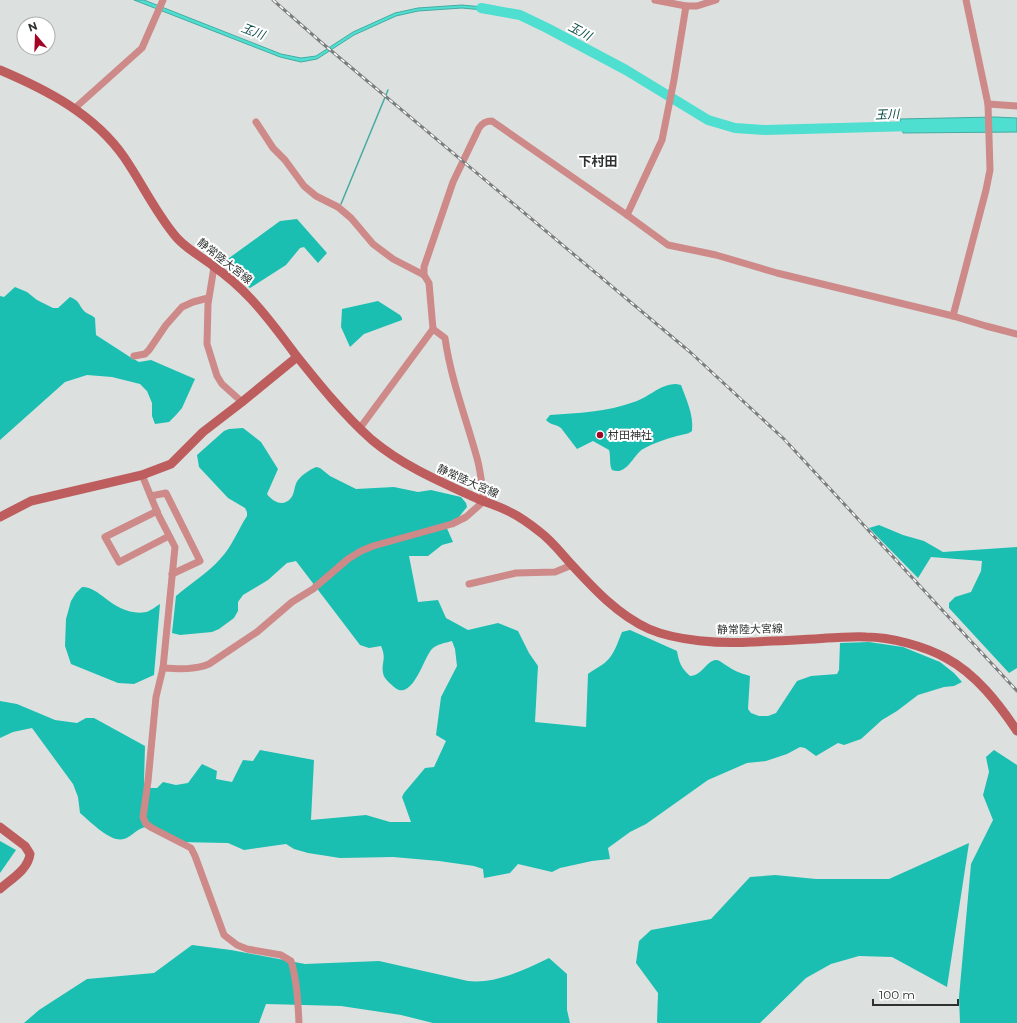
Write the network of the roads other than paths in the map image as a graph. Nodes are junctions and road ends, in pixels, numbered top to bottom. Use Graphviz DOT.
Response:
graph roads {
  1 [pos="162,0"];
  2 [pos="655,0"];
  3 [pos="716,0"];
  4 [pos="966,0"];
  5 [pos="686,6"];
  6 [pos="0,70"];
  7 [pos="1017,106"];
  8 [pos="75,108"];
  9 [pos="987,108"];
  10 [pos="256,122"];
  11 [pos="628,215"];
  12 [pos="214,266"];
  13 [pos="424,275"];
  14 [pos="208,298"];
  15 [pos="953,316"];
  16 [pos="433,329"];
  17 [pos="1017,334"];
  18 [pos="134,356"];
  19 [pos="297,357"];
  20 [pos="242,402"];
  21 [pos="360,428"];
  22 [pos="142,475"];
  23 [pos="151,496"];
  24 [pos="484,501"];
  25 [pos="158,511"];
  26 [pos="0,517"];
  27 [pos="169,536"];
  28 [pos="572,565"];
  29 [pos="172,574"];
  30 [pos="470,584"];
  31 [pos="163,668"];
  32 [pos="1017,731"];
  33 [pos="0,827"];
  34 [pos="0,889"];
  35 [pos="299,1023"];
  1 -- 8 [label="street"];
  2 -- 5 [label="street"];
  3 -- 5 [label="street"];
  4 -- 9 [label="street"];
  5 -- 11 [label="street"];
  6 -- 8 [label="main road, 静常陸大宮線"];
  7 -- 9 [label="street"];
  8 -- 12 [label="main road, 静常陸大宮線"];
  9 -- 15 [label="street"];
  10 -- 13 [label="street"];
  11 -- 13 [label="street"];
  11 -- 15 [label="street"];
  12 -- 14 [label="street"];
  12 -- 19 [label="main road, 静常陸大宮線"];
  13 -- 16 [label="street"];
  14 -- 18 [label="street"];
  14 -- 20 [label="street"];
  15 -- 17 [label="street"];
  16 -- 21 [label="street"];
  16 -- 24 [label="street"];
  19 -- 20 [label="main road"];
  19 -- 21 [label="main road, 静常陸大宮線"];
  20 -- 22 [label="main road"];
  21 -- 24 [label="main road, 静常陸大宮線"];
  22 -- 23 [label="street"];
  22 -- 26 [label="main road"];
  23 -- 25 [label="street"];
  23 -- 29 [label="street"];
  24 -- 28 [label="main road, 静常陸大宮線"];
  24 -- 31 [label="street"];
  25 -- 27 [label="street"];
  25 -- 27 [label="street"];
  27 -- 29 [label="street"];
  28 -- 30 [label="street"];
  28 -- 32 [label="main road, 静常陸大宮線"];
  29 -- 31 [label="street"];
  31 -- 35 [label="street"];
  33 -- 34 [label="main road"];
}
